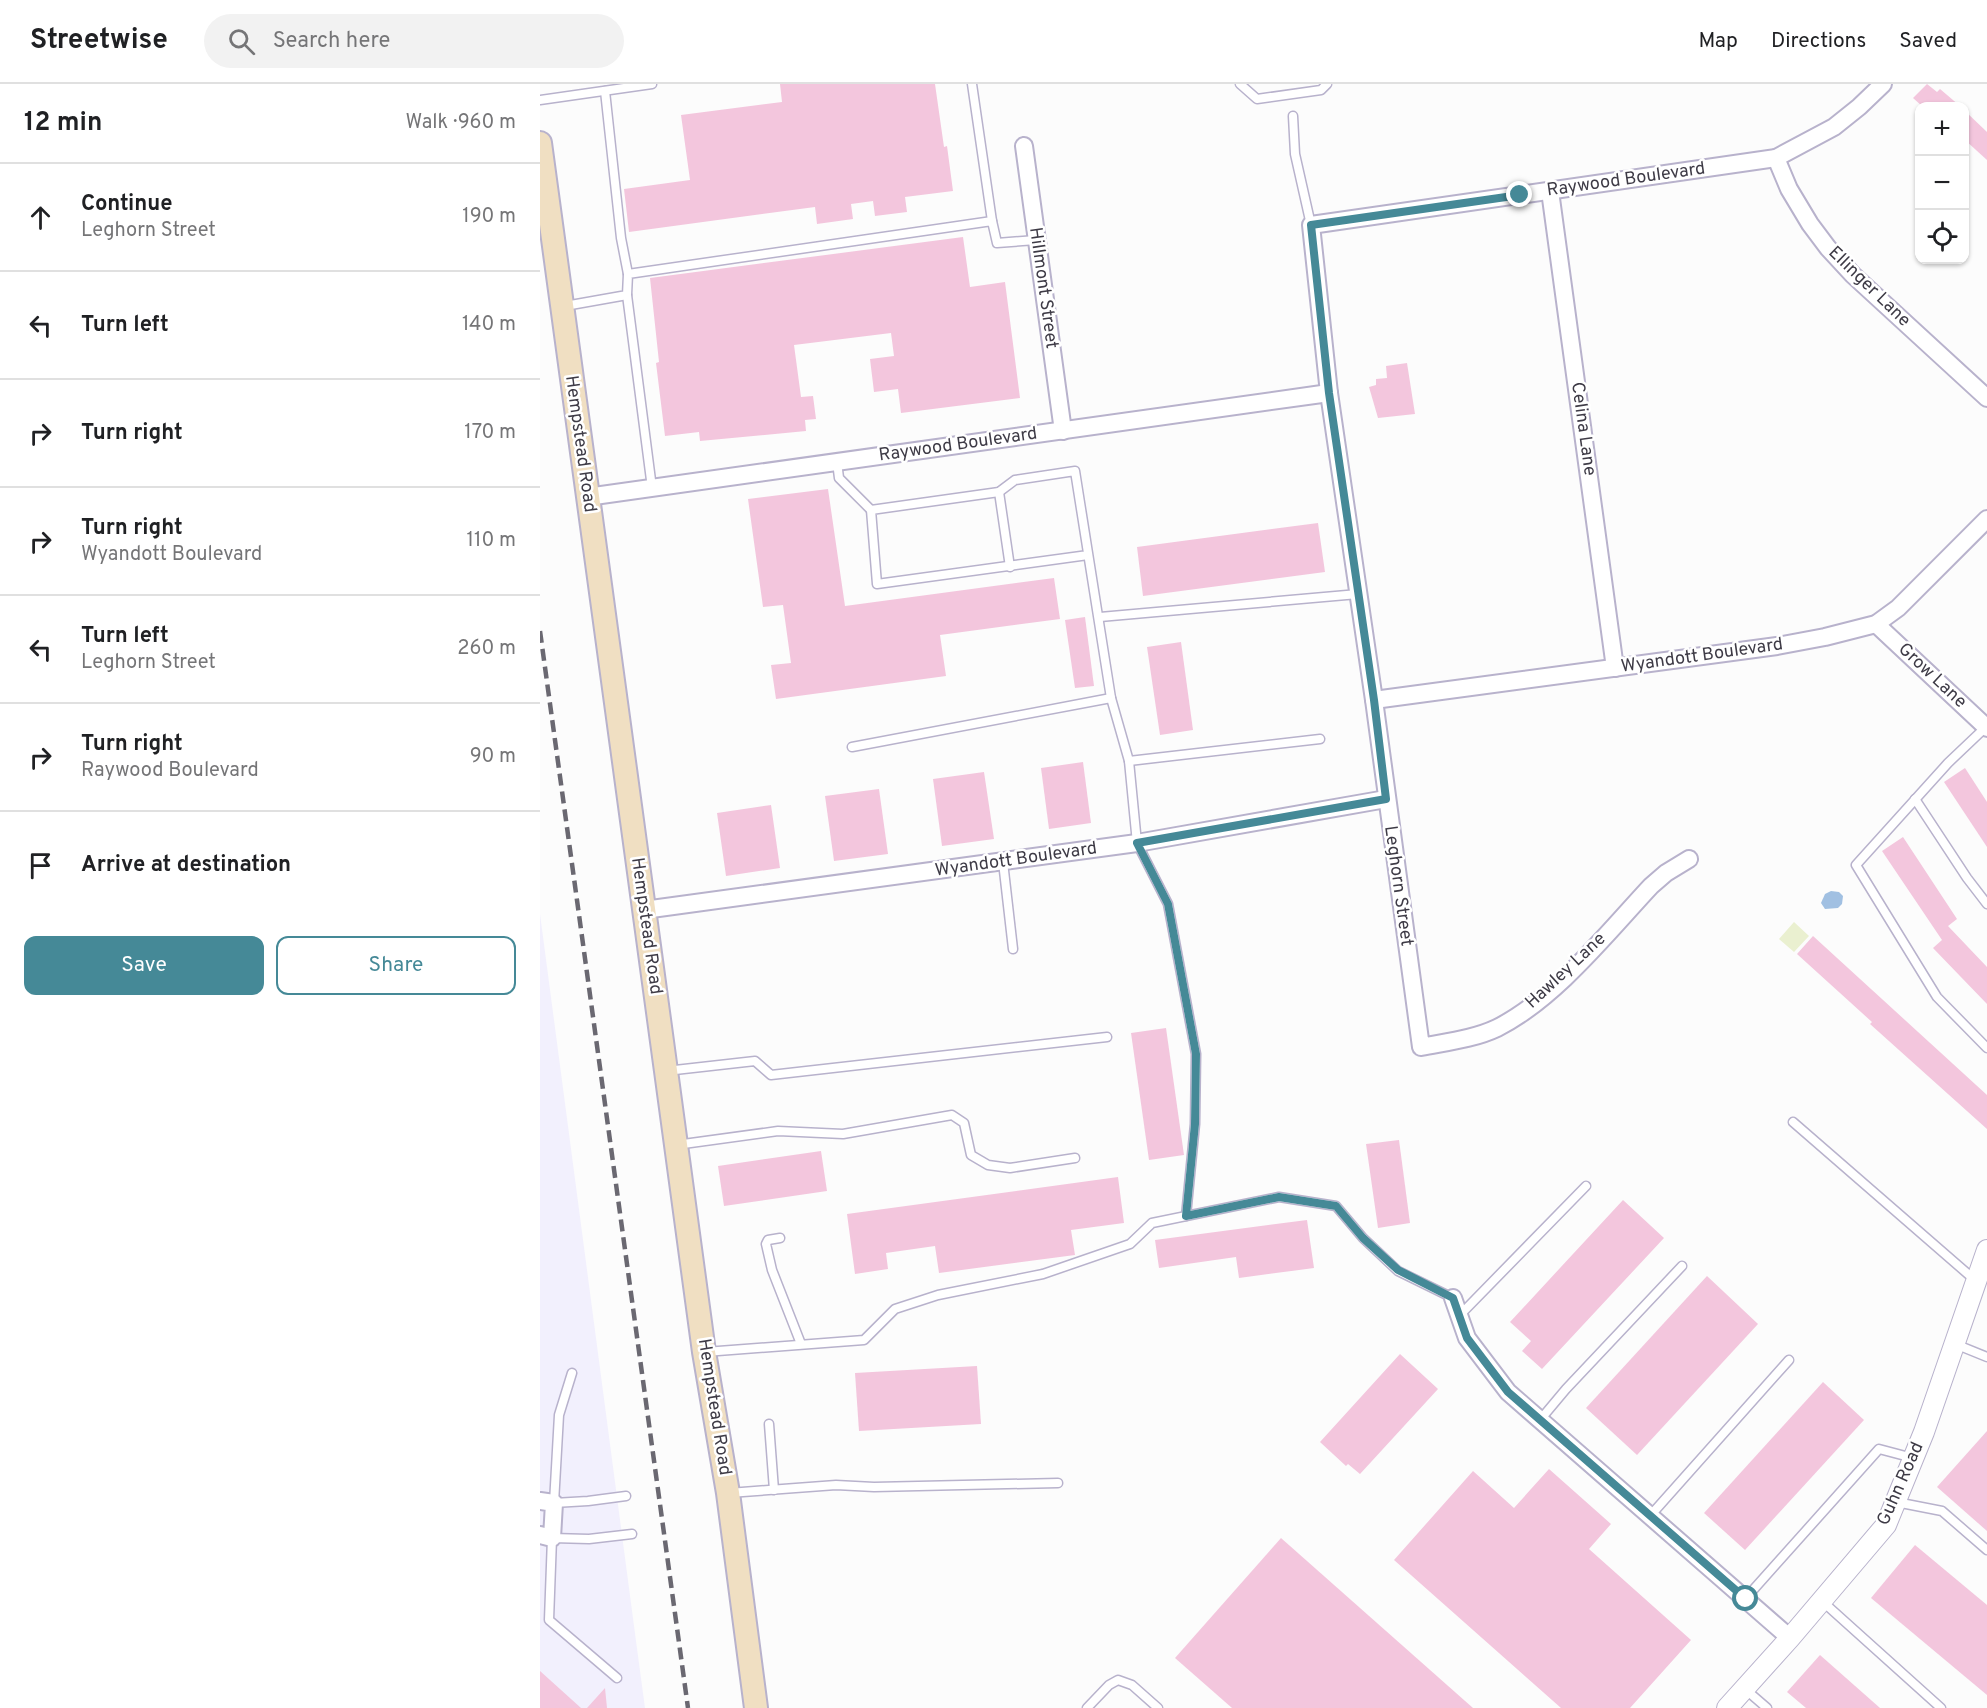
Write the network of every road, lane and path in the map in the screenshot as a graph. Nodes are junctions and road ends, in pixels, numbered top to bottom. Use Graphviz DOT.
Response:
graph roads {
  1 [pos="652,84"];
  2 [pos="972,84"];
  3 [pos="1240,84"];
  4 [pos="1327,84"];
  5 [pos="1883,84"];
  6 [pos="1301,88"];
  7 [pos="605,91"];
  8 [pos="540,99"];
  9 [pos="1293,116"];
  10 [pos="540,143"];
  11 [pos="1024,146"];
  12 [pos="1776,158"];
  13 [pos="1551,191"];
  14 [pos="992,220"];
  15 [pos="1311,225"];
  16 [pos="1036,240"];
  17 [pos="628,274"];
  18 [pos="627,295"];
  19 [pos="561,307"];
  20 [pos="1329,393"];
  21 [pos="1987,398"];
  22 [pos="1063,431"];
  23 [pos="837,462"];
  24 [pos="652,488"];
  25 [pos="999,492"];
  26 [pos="587,497"];
  27 [pos="871,510"];
  28 [pos="1987,519"];
  29 [pos="1088,555"];
  30 [pos="1010,567"];
  31 [pos="1358,594"];
  32 [pos="1100,617"];
  33 [pos="1876,624"];
  34 [pos="1615,668"];
  35 [pos="1111,698"];
  36 [pos="1374,700"];
  37 [pos="1987,727"];
  38 [pos="1320,739"];
  39 [pos="852,747"];
  40 [pos="1129,761"];
  41 [pos="1386,799"];
  42 [pos="1915,799"];
  43 [pos="1137,843"];
  44 [pos="1689,859"];
  45 [pos="1003,862"];
  46 [pos="1987,903"];
  47 [pos="644,910"];
  48 [pos="1013,949"];
  49 [pos="1107,1037"];
  50 [pos="1421,1047"];
  51 [pos="1987,1048"];
  52 [pos="666,1071"];
  53 [pos="1792,1122"];
  54 [pos="676,1145"];
  55 [pos="1075,1158"];
  56 [pos="1586,1186"];
  57 [pos="1186,1216"];
  58 [pos="780,1238"];
  59 [pos="1987,1250"];
  60 [pos="1682,1266"];
  61 [pos="1976,1282"];
  62 [pos="1453,1298"];
  63 [pos="1460,1315"];
  64 [pos="1954,1343"];
  65 [pos="801,1344"];
  66 [pos="704,1352"];
  67 [pos="1987,1357"];
  68 [pos="1789,1360"];
  69 [pos="572,1373"];
  70 [pos="1540,1420"];
  71 [pos="769,1424"];
  72 [pos="1913,1458"];
  73 [pos="1058,1483"];
  74 [pos="774,1490"];
  75 [pos="728,1493"];
  76 [pos="626,1496"];
  77 [pos="547,1502"];
  78 [pos="1895,1502"];
  79 [pos="1650,1516"];
  80 [pos="632,1534"];
  81 [pos="546,1536"];
  82 [pos="1987,1550"];
  83 [pos="1746,1599"];
  84 [pos="1822,1601"];
  85 [pos="540,1613"];
  86 [pos="549,1620"];
  87 [pos="1790,1638"];
  88 [pos="617,1678"];
  89 [pos="1745,1688"];
  90 [pos="756,1708"];
  91 [pos="1087,1708"];
  92 [pos="1158,1708"];
  93 [pos="1727,1708"];
  94 [pos="1767,1708"];
  95 [pos="1941,1708"];
  1 -- 7 [label="lane"];
  2 -- 14 [label="lane"];
  3 -- 6 [label="lane"];
  4 -- 6 [label="lane"];
  5 -- 12 [label="street, Raywood Boulevard"];
  7 -- 8 [label="lane"];
  7 -- 17 [label="lane"];
  9 -- 15 [label="lane"];
  10 -- 19 [label="main road, Hempstead Road"];
  11 -- 16 [label="street, Hillmont Street"];
  12 -- 13 [label="street, Raywood Boulevard"];
  12 -- 21 [label="street, Ellinger Lane"];
  13 -- 15 [label="street, Raywood Boulevard"];
  13 -- 34 [label="street, Celina Lane"];
  14 -- 16 [label="lane"];
  14 -- 17 [label="lane"];
  15 -- 20 [label="street, Leghorn Street"];
  16 -- 22 [label="street, Hillmont Street"];
  17 -- 18 [label="lane"];
  18 -- 19 [label="lane"];
  18 -- 24 [label="lane"];
  19 -- 26 [label="main road, Hempstead Road"];
  20 -- 22 [label="street, Raywood Boulevard"];
  20 -- 31 [label="street, Leghorn Street"];
  22 -- 23 [label="street, Raywood Boulevard"];
  23 -- 24 [label="street, Raywood Boulevard"];
  23 -- 27 [label="lane"];
  24 -- 26 [label="street, Raywood Boulevard"];
  25 -- 27 [label="lane"];
  25 -- 29 [label="lane"];
  25 -- 30 [label="lane"];
  26 -- 47 [label="main road, Hempstead Road"];
  27 -- 30 [label="lane"];
  28 -- 33 [label="street, Wyandott Boulevard"];
  29 -- 30 [label="lane"];
  29 -- 32 [label="lane"];
  31 -- 32 [label="lane"];
  31 -- 36 [label="street, Leghorn Street"];
  32 -- 35 [label="lane"];
  33 -- 34 [label="street, Wyandott Boulevard"];
  33 -- 37 [label="street, Grow Lane"];
  34 -- 36 [label="street, Wyandott Boulevard"];
  35 -- 39 [label="lane"];
  35 -- 40 [label="lane"];
  36 -- 41 [label="street, Leghorn Street"];
  37 -- 42 [label="lane"];
  38 -- 40 [label="lane"];
  40 -- 43 [label="lane"];
  41 -- 43 [label="street, Wyandott Boulevard"];
  41 -- 50 [label="street, Leghorn Street"];
  42 -- 46 [label="lane"];
  42 -- 51 [label="lane"];
  43 -- 45 [label="street, Wyandott Boulevard"];
  43 -- 57 [label="lane"];
  44 -- 50 [label="street, Hawley Lane"];
  45 -- 47 [label="street, Wyandott Boulevard"];
  45 -- 48 [label="lane"];
  47 -- 52 [label="main road, Hempstead Road"];
  49 -- 52 [label="lane"];
  52 -- 54 [label="main road, Hempstead Road"];
  53 -- 61 [label="lane"];
  54 -- 55 [label="lane"];
  54 -- 66 [label="main road, Hempstead Road"];
  56 -- 63 [label="lane"];
  57 -- 62 [label="lane"];
  57 -- 65 [label="lane"];
  58 -- 65 [label="lane"];
  59 -- 61 [label="street, Guhn Road"];
  60 -- 70 [label="lane"];
  61 -- 64 [label="street, Guhn Road"];
  62 -- 63 [label="street"];
  63 -- 70 [label="street"];
  64 -- 67 [label="lane"];
  64 -- 72 [label="street, Guhn Road"];
  65 -- 66 [label="lane"];
  66 -- 75 [label="main road, Hempstead Road"];
  68 -- 79 [label="lane"];
  69 -- 77 [label="lane"];
  70 -- 79 [label="street"];
  71 -- 74 [label="lane"];
  72 -- 78 [label="street, Guhn Road"];
  72 -- 83 [label="lane"];
  73 -- 74 [label="lane"];
  74 -- 75 [label="lane"];
  75 -- 90 [label="main road, Hempstead Road"];
  76 -- 77 [label="lane"];
  77 -- 81 [label="street"];
  78 -- 82 [label="lane"];
  78 -- 84 [label="street, Guhn Road"];
  79 -- 83 [label="street"];
  80 -- 81 [label="lane"];
  81 -- 86 [label="lane"];
  83 -- 87 [label="street"];
  84 -- 87 [label="street, Guhn Road"];
  84 -- 95 [label="lane"];
  85 -- 86 [label="lane"];
  86 -- 88 [label="lane"];
  87 -- 89 [label="street, Guhn Road"];
  89 -- 93 [label="street, Guhn Road"];
  89 -- 94 [label="lane"];
  91 -- 92 [label="lane"];
}
